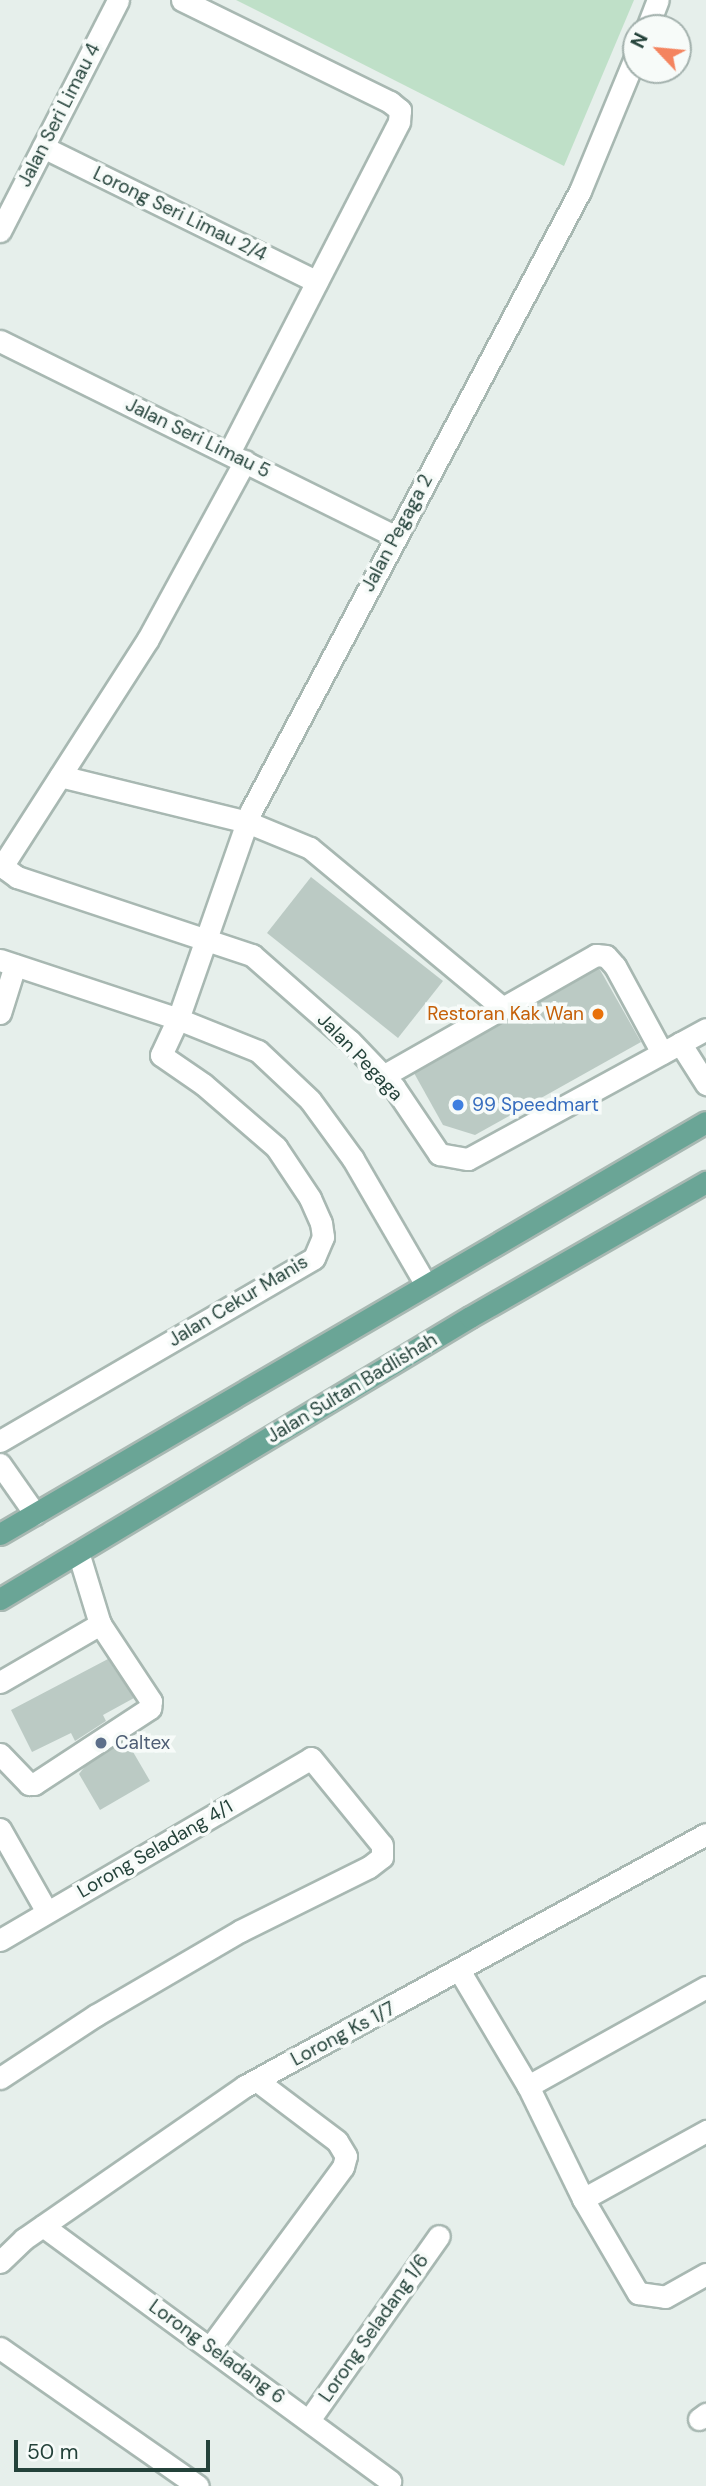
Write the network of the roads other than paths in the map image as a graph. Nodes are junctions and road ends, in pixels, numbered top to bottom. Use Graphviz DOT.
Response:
graph roads {
  1 [pos="118,0"];
  2 [pos="182,0"];
  3 [pos="624,84"];
  4 [pos="43,147"];
  5 [pos="0,231"];
  6 [pos="317,282"];
  7 [pos="0,341"];
  8 [pos="237,457"];
  9 [pos="395,536"];
  10 [pos="60,776"];
  11 [pos="247,822"];
  12 [pos="205,938"];
  13 [pos="7,962"];
  14 [pos="503,1008"];
  15 [pos="0,1013"];
  16 [pos="178,1019"];
  17 [pos="706,1029"];
  18 [pos="671,1048"];
  19 [pos="161,1055"];
  20 [pos="383,1076"];
  21 [pos="706,1084"];
  22 [pos="706,1122"];
  23 [pos="706,1182"];
  24 [pos="425,1283"];
  25 [pos="0,1441"];
  26 [pos="0,1464"];
  27 [pos="35,1514"];
  28 [pos="0,1534"];
  29 [pos="78,1552"];
  30 [pos="0,1599"];
  31 [pos="100,1624"];
  32 [pos="0,1682"];
  33 [pos="0,1754"];
  34 [pos="0,1829"];
  35 [pos="706,1835"];
  36 [pos="47,1912"];
  37 [pos="0,1940"];
  38 [pos="459,1970"];
  39 [pos="706,1987"];
  40 [pos="0,2078"];
  41 [pos="256,2080"];
  42 [pos="528,2087"];
  43 [pos="706,2131"];
  44 [pos="583,2199"];
  45 [pos="43,2226"];
  46 [pos="439,2236"];
  47 [pos="0,2262"];
  48 [pos="706,2274"];
  49 [pos="211,2346"];
  50 [pos="0,2347"];
  51 [pos="309,2420"];
  52 [pos="390,2481"];
  53 [pos="198,2486"];
  1 -- 4 [label="street, Jalan Seri Limau 4"];
  2 -- 6 [label="street"];
  3 -- 9 [label="street, Jalan Pegaga 2"];
  4 -- 5 [label="street, Jalan Seri Limau 4"];
  4 -- 6 [label="street, Lorong Seri Limau 2/4"];
  6 -- 8 [label="street"];
  7 -- 8 [label="street, Jalan Seri Limau 5"];
  8 -- 9 [label="street, Jalan Seri Limau 5"];
  8 -- 10 [label="street"];
  9 -- 11 [label="street, Jalan Pegaga 2"];
  10 -- 11 [label="street"];
  10 -- 12 [label="street, Jalan Pegaga"];
  11 -- 12 [label="street, Jalan Pegaga 2"];
  11 -- 14 [label="street"];
  12 -- 16 [label="street, Jalan Pegaga 2"];
  12 -- 20 [label="street, Jalan Pegaga"];
  13 -- 15 [label="street"];
  13 -- 16 [label="street"];
  14 -- 18 [label="street"];
  14 -- 20 [label="street"];
  16 -- 19 [label="street, Jalan Pegaga 2"];
  16 -- 24 [label="street"];
  17 -- 18 [label="street, Jalan Pegaga"];
  18 -- 20 [label="street, Jalan Pegaga"];
  18 -- 21 [label="street"];
  19 -- 25 [label="street, Jalan Cekur Manis"];
  22 -- 24 [label="main road"];
  23 -- 29 [label="main road, Jalan Sultan Badlishah"];
  24 -- 27 [label="main road"];
  26 -- 27 [label="street"];
  27 -- 28 [label="main road"];
  29 -- 30 [label="main road, Jalan Sultan Badlishah"];
  29 -- 31 [label="street"];
  31 -- 32 [label="street"];
  31 -- 33 [label="street"];
  34 -- 36 [label="street"];
  35 -- 38 [label="street, Lorong Ks 1/7"];
  36 -- 37 [label="street, Lorong Seladang 4/1"];
  36 -- 40 [label="street, Lorong Seladang 4/1"];
  38 -- 41 [label="street, Lorong Ks 1/7"];
  38 -- 42 [label="street"];
  39 -- 42 [label="street"];
  41 -- 45 [label="street, Lorong Ks 1/7"];
  41 -- 49 [label="street"];
  42 -- 44 [label="street"];
  43 -- 44 [label="street"];
  44 -- 48 [label="street"];
  45 -- 47 [label="street, Lorong Ks 1/7"];
  45 -- 49 [label="street, Lorong Seladang 6"];
  46 -- 51 [label="street, Lorong Seladang 1/6"];
  49 -- 51 [label="street, Lorong Seladang 6"];
  50 -- 53 [label="street"];
  51 -- 52 [label="street, Lorong Seladang 6"];
}
